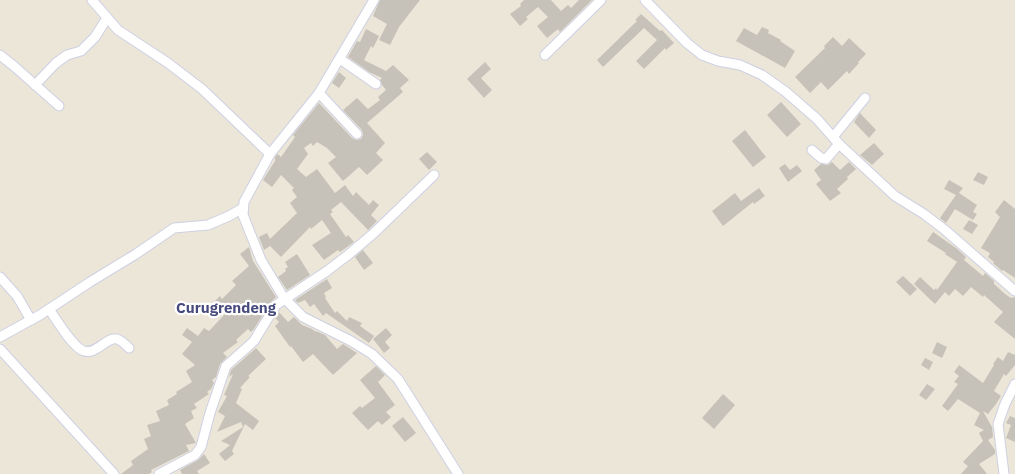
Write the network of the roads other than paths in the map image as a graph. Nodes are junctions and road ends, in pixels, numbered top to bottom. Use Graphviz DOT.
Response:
graph roads {
  1 [pos="92,0"];
  2 [pos="374,0"];
  3 [pos="601,0"];
  4 [pos="645,0"];
  5 [pos="107,18"];
  6 [pos="0,55"];
  7 [pos="545,55"];
  8 [pos="340,58"];
  9 [pos="376,84"];
  10 [pos="35,85"];
  11 [pos="320,93"];
  12 [pos="865,98"];
  13 [pos="59,106"];
  14 [pos="357,134"];
  15 [pos="836,140"];
  16 [pos="812,150"];
  17 [pos="270,154"];
  18 [pos="434,175"];
  19 [pos="243,208"];
  20 [pos="0,277"];
  21 [pos="1015,291"];
  22 [pos="284,298"];
  23 [pos="49,309"];
  24 [pos="31,320"];
  25 [pos="0,337"];
  26 [pos="129,348"];
  27 [pos="0,349"];
  28 [pos="1015,384"];
  29 [pos="114,474"];
  30 [pos="159,474"];
  31 [pos="458,474"];
  32 [pos="1004,474"];
  1 -- 5 [label="street"];
  2 -- 8 [label="street"];
  3 -- 7 [label="street"];
  4 -- 15 [label="street"];
  5 -- 10 [label="street"];
  5 -- 17 [label="street"];
  6 -- 10 [label="street"];
  8 -- 9 [label="street"];
  8 -- 11 [label="street"];
  10 -- 13 [label="street"];
  11 -- 14 [label="street"];
  11 -- 17 [label="street"];
  12 -- 15 [label="street"];
  15 -- 16 [label="street"];
  15 -- 21 [label="street"];
  17 -- 19 [label="street"];
  18 -- 22 [label="street"];
  19 -- 22 [label="street"];
  19 -- 23 [label="street"];
  20 -- 24 [label="street"];
  22 -- 30 [label="street"];
  22 -- 31 [label="street"];
  23 -- 24 [label="street"];
  23 -- 26 [label="street"];
  24 -- 25 [label="street"];
  27 -- 29 [label="street"];
  28 -- 32 [label="street"];
}
